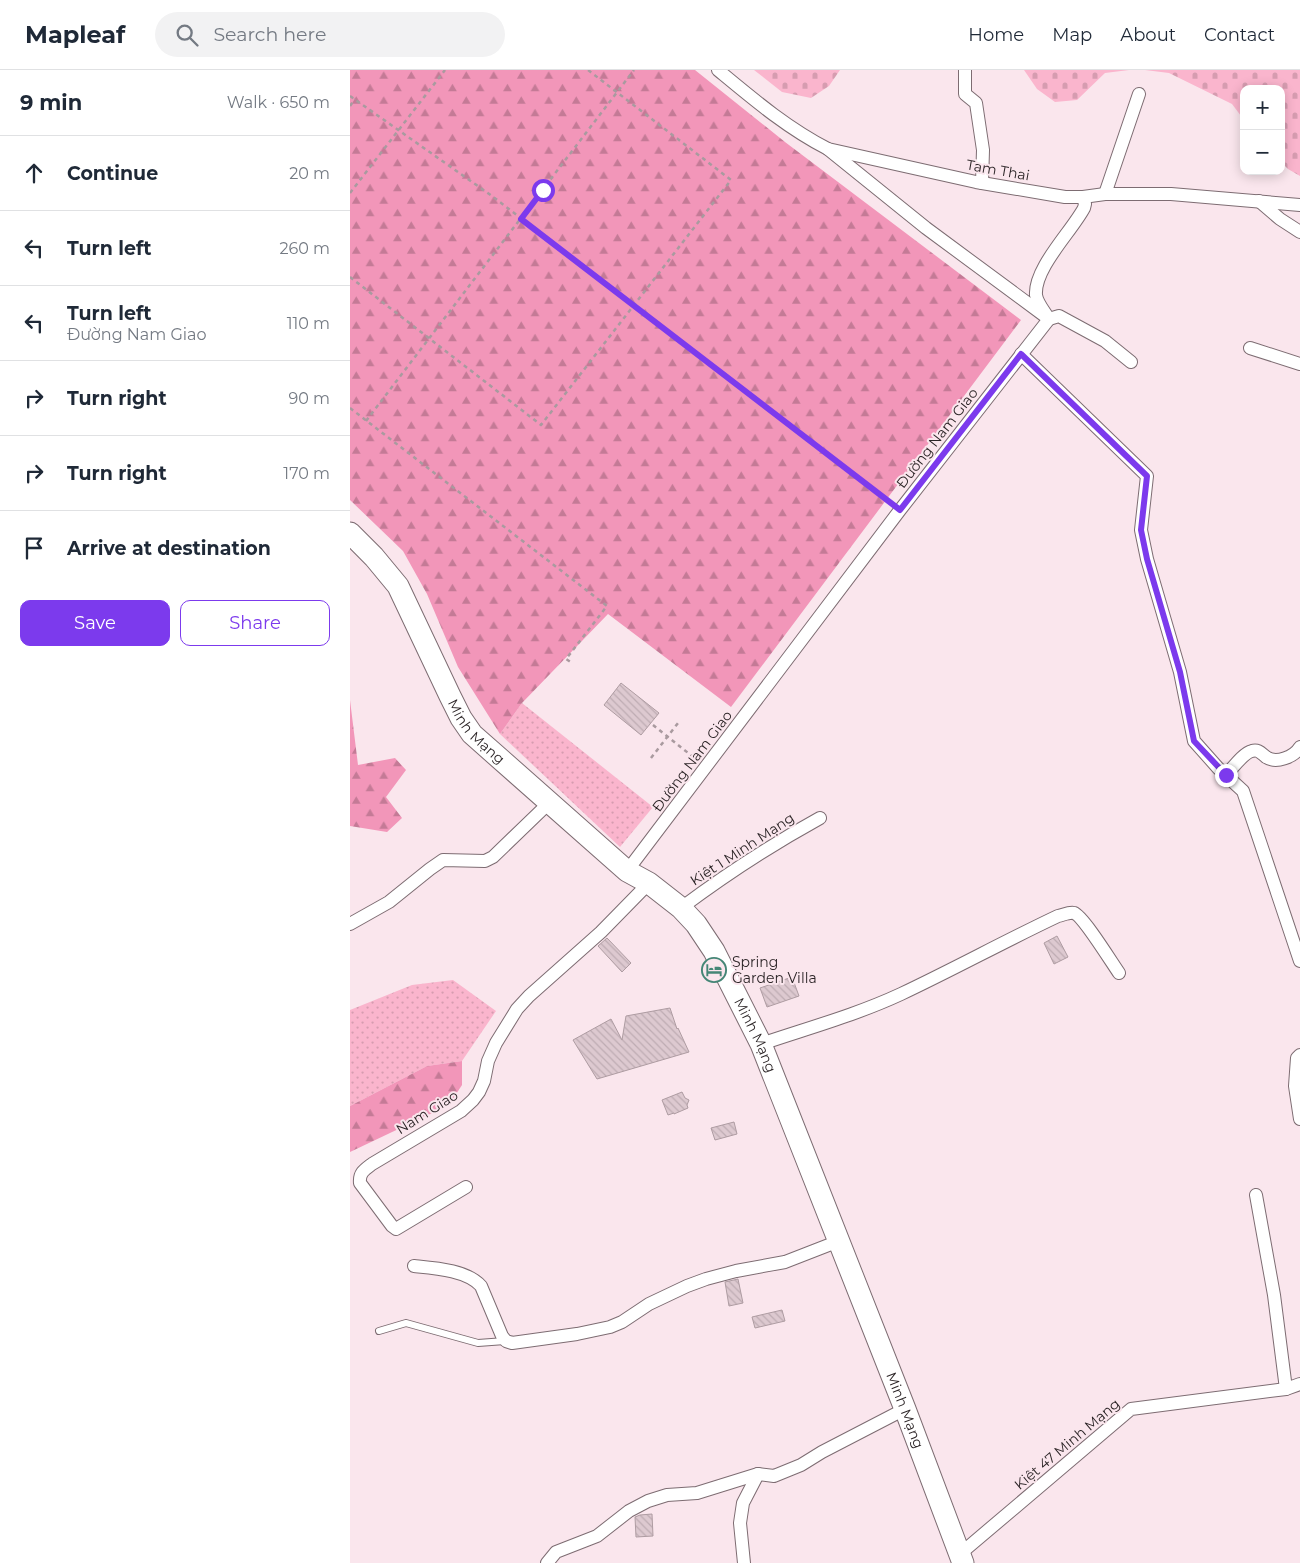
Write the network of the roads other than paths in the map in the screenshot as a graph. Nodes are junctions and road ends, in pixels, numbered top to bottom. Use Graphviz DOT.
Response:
graph roads {
  1 [pos="718,70"];
  2 [pos="965,70"];
  3 [pos="1139,94"];
  4 [pos="828,149"];
  5 [pos="982,183"];
  6 [pos="1105,194"];
  7 [pos="1083,197"];
  8 [pos="1259,201"];
  9 [pos="1300,205"];
  10 [pos="1300,232"];
  11 [pos="1049,319"];
  12 [pos="1250,348"];
  13 [pos="1021,354"];
  14 [pos="1131,362"];
  15 [pos="1300,364"];
  16 [pos="350,533"];
  17 [pos="1300,747"];
  18 [pos="1226,775"];
  19 [pos="550,802"];
  20 [pos="820,818"];
  21 [pos="627,872"];
  22 [pos="649,883"];
  23 [pos="681,908"];
  24 [pos="350,924"];
  25 [pos="1300,961"];
  26 [pos="1119,973"];
  27 [pos="761,1044"];
  28 [pos="1300,1055"];
  29 [pos="1300,1119"];
  30 [pos="466,1187"];
  31 [pos="1256,1195"];
  32 [pos="839,1241"];
  33 [pos="414,1266"];
  34 [pos="379,1331"];
  35 [pos="506,1341"];
  36 [pos="1300,1384"];
  37 [pos="1286,1389"];
  38 [pos="905,1409"];
  39 [pos="758,1474"];
  40 [pos="961,1559"];
  41 [pos="547,1563"];
  42 [pos="744,1563"];
  1 -- 4 [label="street, Tam Thai"];
  2 -- 5 [label="street"];
  3 -- 6 [label="street"];
  4 -- 5 [label="street, Tam Thai"];
  4 -- 11 [label="street"];
  5 -- 7 [label="street, Tam Thai"];
  6 -- 7 [label="street, Tam Thai"];
  6 -- 8 [label="street, Tam Thai"];
  7 -- 11 [label="street"];
  8 -- 9 [label="street, Tam Thai"];
  8 -- 10 [label="street"];
  11 -- 13 [label="street, Đường Nam Giao"];
  11 -- 14 [label="street"];
  12 -- 15 [label="street"];
  13 -- 18 [label="street"];
  13 -- 21 [label="street, Đường Nam Giao"];
  16 -- 19 [label="highway, Minh Mạng"];
  17 -- 18 [label="street"];
  18 -- 25 [label="street"];
  19 -- 21 [label="highway, Minh Mạng"];
  19 -- 24 [label="street"];
  20 -- 23 [label="street, Kiệt 1 Minh Mạng"];
  21 -- 22 [label="highway, Minh Mạng"];
  22 -- 23 [label="highway, Minh Mạng"];
  22 -- 30 [label="street, Nam Giao"];
  23 -- 27 [label="highway, Minh Mạng"];
  26 -- 27 [label="street"];
  27 -- 32 [label="highway, Minh Mạng"];
  28 -- 29 [label="street"];
  31 -- 37 [label="street"];
  32 -- 35 [label="street"];
  32 -- 38 [label="highway, Minh Mạng"];
  33 -- 35 [label="street"];
  34 -- 35 [label="lane"];
  36 -- 37 [label="street, Kiệt 47 Minh Mạng"];
  37 -- 40 [label="street, Kiệt 47 Minh Mạng"];
  38 -- 39 [label="street"];
  38 -- 40 [label="highway, Minh Mạng"];
  39 -- 41 [label="street"];
  39 -- 42 [label="street"];
}
